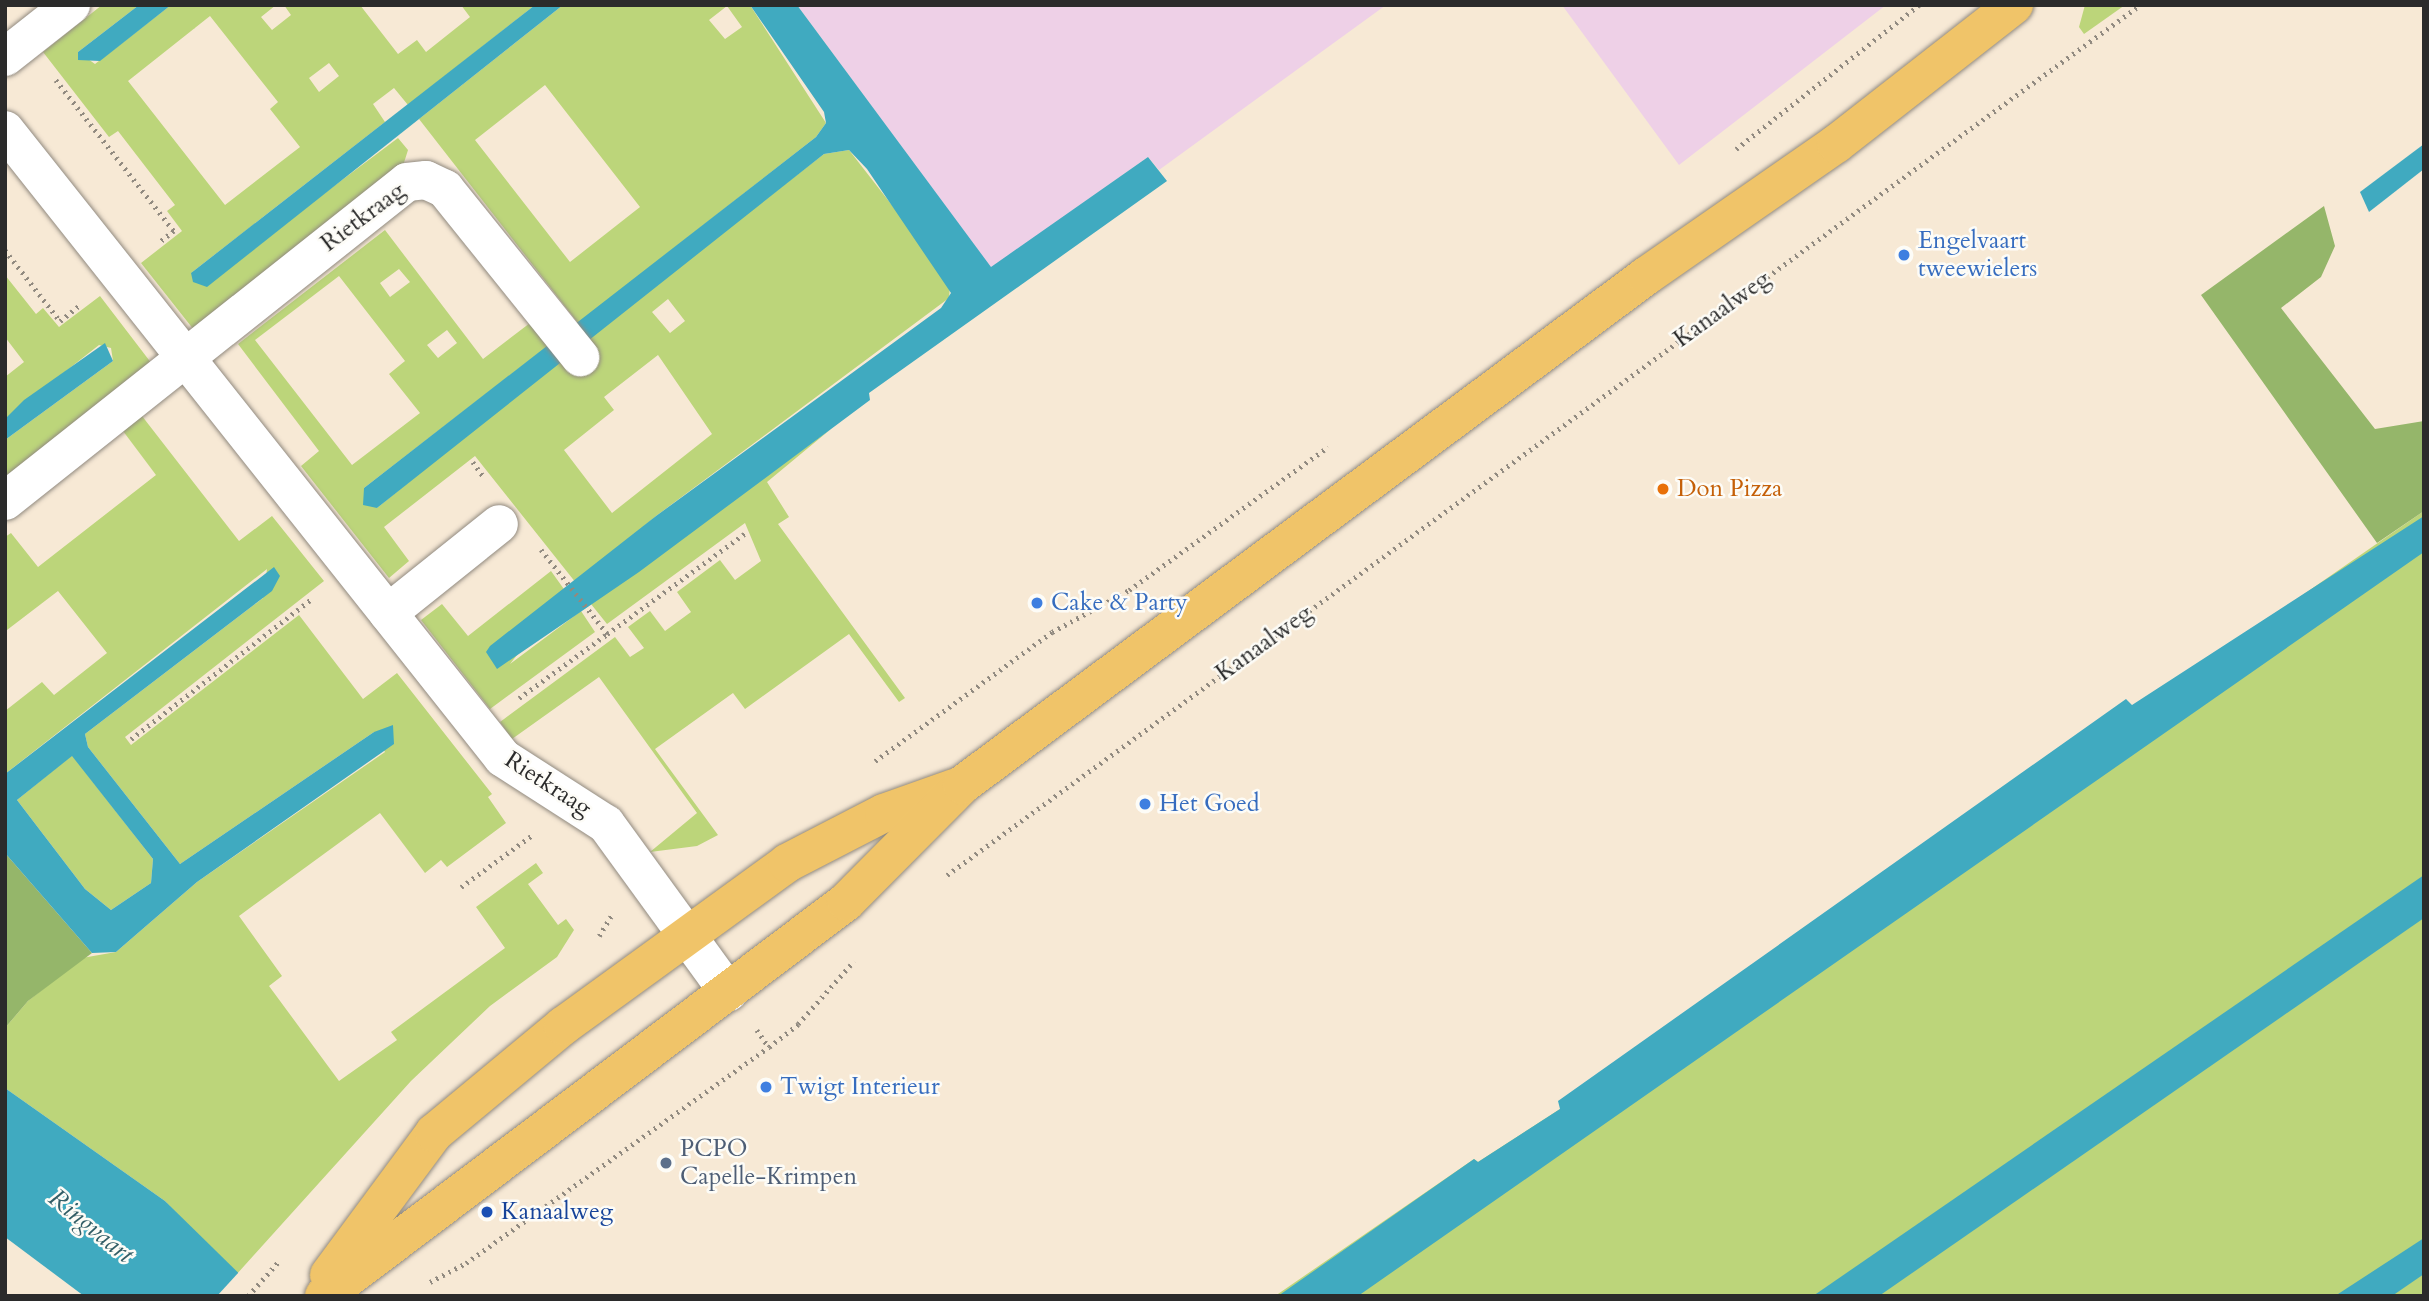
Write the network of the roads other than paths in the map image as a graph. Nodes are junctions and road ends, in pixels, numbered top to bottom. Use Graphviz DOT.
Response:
graph roads {
  1 [pos="71,5"];
  2 [pos="2014,5"];
  3 [pos="5,57"];
  4 [pos="5,130"];
  5 [pos="580,357"];
  6 [pos="185,358"];
  7 [pos="5,501"];
  8 [pos="499,524"];
  9 [pos="388,613"];
  10 [pos="962,785"];
  11 [pos="688,935"];
  12 [pos="728,992"];
  13 [pos="314,1296"];
  14 [pos="324,1296"];
  1 -- 3 [label="street"];
  2 -- 10 [label="main road"];
  4 -- 6 [label="street, Rietkraag"];
  5 -- 6 [label="street, Rietkraag"];
  6 -- 7 [label="street, Rietkraag"];
  6 -- 9 [label="street, Rietkraag"];
  8 -- 9 [label="street"];
  9 -- 11 [label="street, Rietkraag"];
  10 -- 11 [label="main road"];
  10 -- 12 [label="main road"];
  11 -- 12 [label="street, Rietkraag"];
  11 -- 13 [label="main road"];
  12 -- 14 [label="main road"];
}
